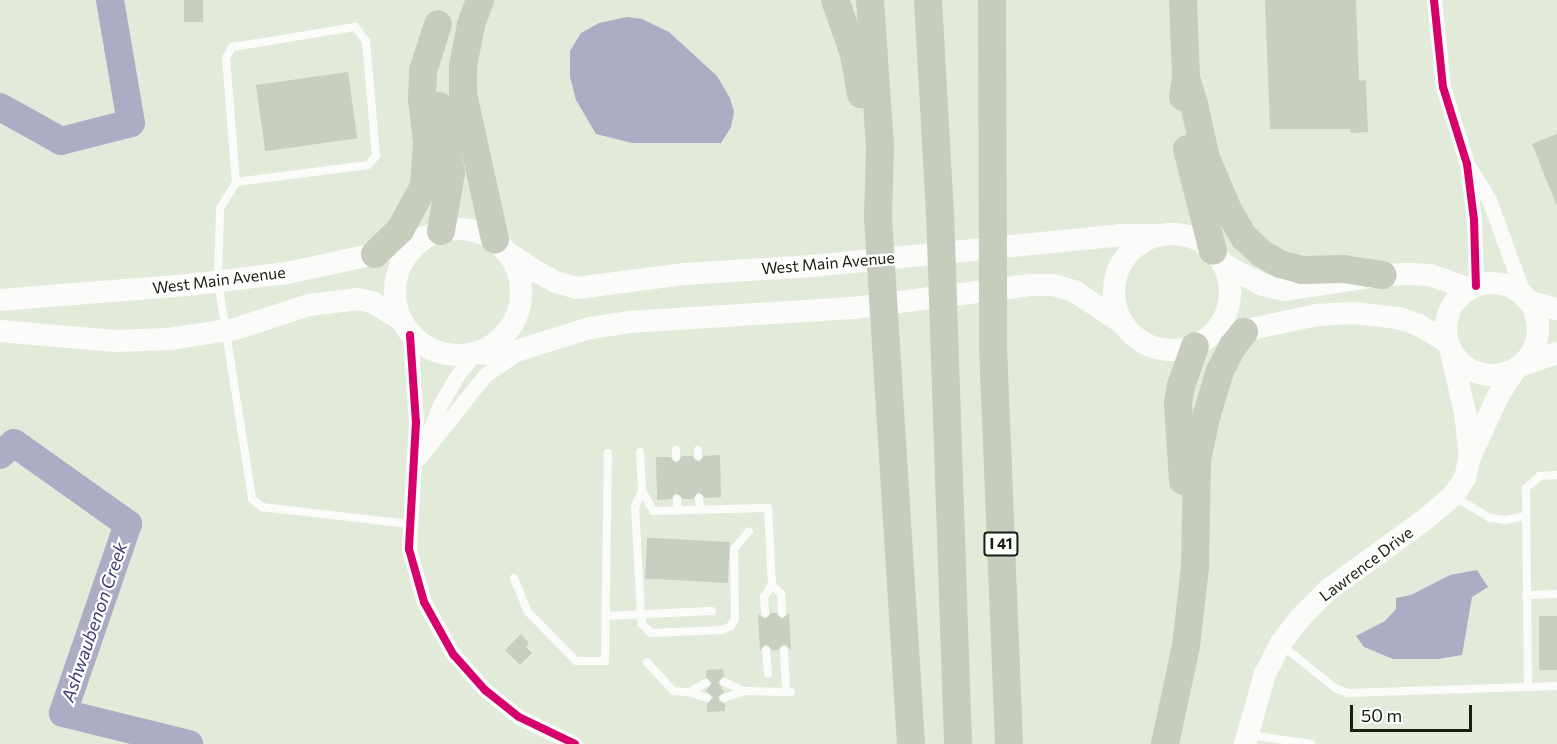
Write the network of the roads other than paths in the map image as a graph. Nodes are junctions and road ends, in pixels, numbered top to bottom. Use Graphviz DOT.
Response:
graph roads {
  1 [pos="480,0"];
  2 [pos="835,0"];
  3 [pos="870,0"];
  4 [pos="928,0"];
  5 [pos="992,0"];
  6 [pos="1009,0"];
  7 [pos="1183,0"];
  8 [pos="1434,0"];
  9 [pos="440,12"];
  10 [pos="1186,78"];
  11 [pos="1467,164"];
  12 [pos="237,182"];
  13 [pos="992,206"];
  14 [pos="878,218"];
  15 [pos="437,232"];
  16 [pos="1158,236"];
  17 [pos="501,246"];
  18 [pos="375,254"];
  19 [pos="1218,257"];
  20 [pos="1383,275"];
  21 [pos="218,281"];
  22 [pos="1473,287"];
  23 [pos="1527,299"];
  24 [pos="0,300"];
  25 [pos="1557,309"];
  26 [pos="1122,323"];
  27 [pos="405,327"];
  28 [pos="227,330"];
  29 [pos="0,331"];
  30 [pos="1244,332"];
  31 [pos="1201,343"];
  32 [pos="1449,347"];
  33 [pos="525,348"];
  34 [pos="476,353"];
  35 [pos="1557,353"];
  36 [pos="1518,368"];
  37 [pos="640,452"];
  38 [pos="608,453"];
  39 [pos="1470,457"];
  40 [pos="417,464"];
  41 [pos="1557,475"];
  42 [pos="642,490"];
  43 [pos="1453,496"];
  44 [pos="699,498"];
  45 [pos="677,499"];
  46 [pos="700,510"];
  47 [pos="677,511"];
  48 [pos="1525,516"];
  49 [pos="409,524"];
  50 [pos="749,531"];
  51 [pos="514,578"];
  52 [pos="772,585"];
  53 [pos="1190,591"];
  54 [pos="1557,594"];
  55 [pos="1526,595"];
  56 [pos="712,611"];
  57 [pos="782,613"];
  58 [pos="765,614"];
  59 [pos="641,615"];
  60 [pos="605,616"];
  61 [pos="1280,644"];
  62 [pos="766,650"];
  63 [pos="784,650"];
  64 [pos="647,662"];
  65 [pos="768,674"];
  66 [pos="724,682"];
  67 [pos="706,683"];
  68 [pos="1557,686"];
  69 [pos="1528,687"];
  70 [pos="744,691"];
  71 [pos="688,692"];
  72 [pos="707,698"];
  73 [pos="724,698"];
  74 [pos="1246,739"];
  75 [pos="575,744"];
  76 [pos="911,744"];
  77 [pos="958,744"];
  78 [pos="1009,744"];
  79 [pos="1165,744"];
  80 [pos="1311,744"];
  1 -- 17 [label="highway"];
  2 -- 14 [label="highway"];
  3 -- 14 [label="highway"];
  4 -- 77 [label="highway"];
  5 -- 13 [label="highway, I 41"];
  6 -- 13 [label="highway"];
  7 -- 10 [label="highway"];
  8 -- 11 [label="street"];
  9 -- 15 [label="highway"];
  9 -- 18 [label="highway"];
  10 -- 19 [label="highway"];
  10 -- 20 [label="highway"];
  11 -- 22 [label="street"];
  11 -- 23 [label="street"];
  12 -- 12 [label="lane"];
  12 -- 21 [label="lane"];
  13 -- 78 [label="highway, I 41"];
  14 -- 76 [label="highway"];
  15 -- 17 [label="main road"];
  15 -- 18 [label="main road, West Main Avenue"];
  15 -- 27 [label="main road"];
  16 -- 17 [label="main road, West Main Avenue"];
  16 -- 19 [label="main road"];
  16 -- 26 [label="main road"];
  17 -- 34 [label="main road"];
  18 -- 21 [label="main road, West Main Avenue"];
  19 -- 20 [label="main road"];
  19 -- 31 [label="main road"];
  20 -- 22 [label="main road"];
  21 -- 24 [label="main road, West Main Avenue"];
  21 -- 28 [label="lane"];
  22 -- 23 [label="main road"];
  22 -- 32 [label="main road"];
  23 -- 25 [label="main road"];
  23 -- 36 [label="main road"];
  26 -- 31 [label="main road"];
  26 -- 33 [label="main road"];
  27 -- 28 [label="main road"];
  27 -- 34 [label="main road"];
  27 -- 40 [label="street"];
  28 -- 29 [label="main road"];
  28 -- 49 [label="lane"];
  30 -- 31 [label="main road"];
  30 -- 32 [label="main road"];
  30 -- 53 [label="highway"];
  31 -- 53 [label="highway"];
  32 -- 36 [label="main road"];
  32 -- 39 [label="main road, Lawrence Drive"];
  33 -- 34 [label="main road"];
  33 -- 40 [label="street"];
  34 -- 40 [label="street"];
  35 -- 36 [label="main road"];
  36 -- 39 [label="main road, Lawrence Drive"];
  37 -- 42 [label="lane"];
  38 -- 60 [label="lane"];
  39 -- 43 [label="main road, Lawrence Drive"];
  40 -- 49 [label="street"];
  41 -- 48 [label="lane"];
  42 -- 47 [label="lane"];
  42 -- 59 [label="lane"];
  43 -- 48 [label="lane"];
  43 -- 61 [label="main road, Lawrence Drive"];
  44 -- 46 [label="lane"];
  45 -- 47 [label="lane"];
  46 -- 47 [label="lane"];
  46 -- 52 [label="lane"];
  48 -- 55 [label="lane"];
  49 -- 75 [label="street"];
  50 -- 59 [label="lane"];
  51 -- 60 [label="lane"];
  52 -- 57 [label="lane"];
  52 -- 58 [label="lane"];
  53 -- 79 [label="highway"];
  54 -- 55 [label="lane"];
  55 -- 69 [label="lane"];
  56 -- 59 [label="lane"];
  59 -- 60 [label="lane"];
  61 -- 69 [label="lane"];
  61 -- 74 [label="main road, Lawrence Drive"];
  62 -- 65 [label="lane"];
  63 -- 70 [label="lane"];
  64 -- 71 [label="lane"];
  66 -- 70 [label="lane"];
  67 -- 71 [label="lane"];
  68 -- 69 [label="lane"];
  70 -- 73 [label="lane"];
  71 -- 72 [label="lane"];
  74 -- 80 [label="lane"];
}
